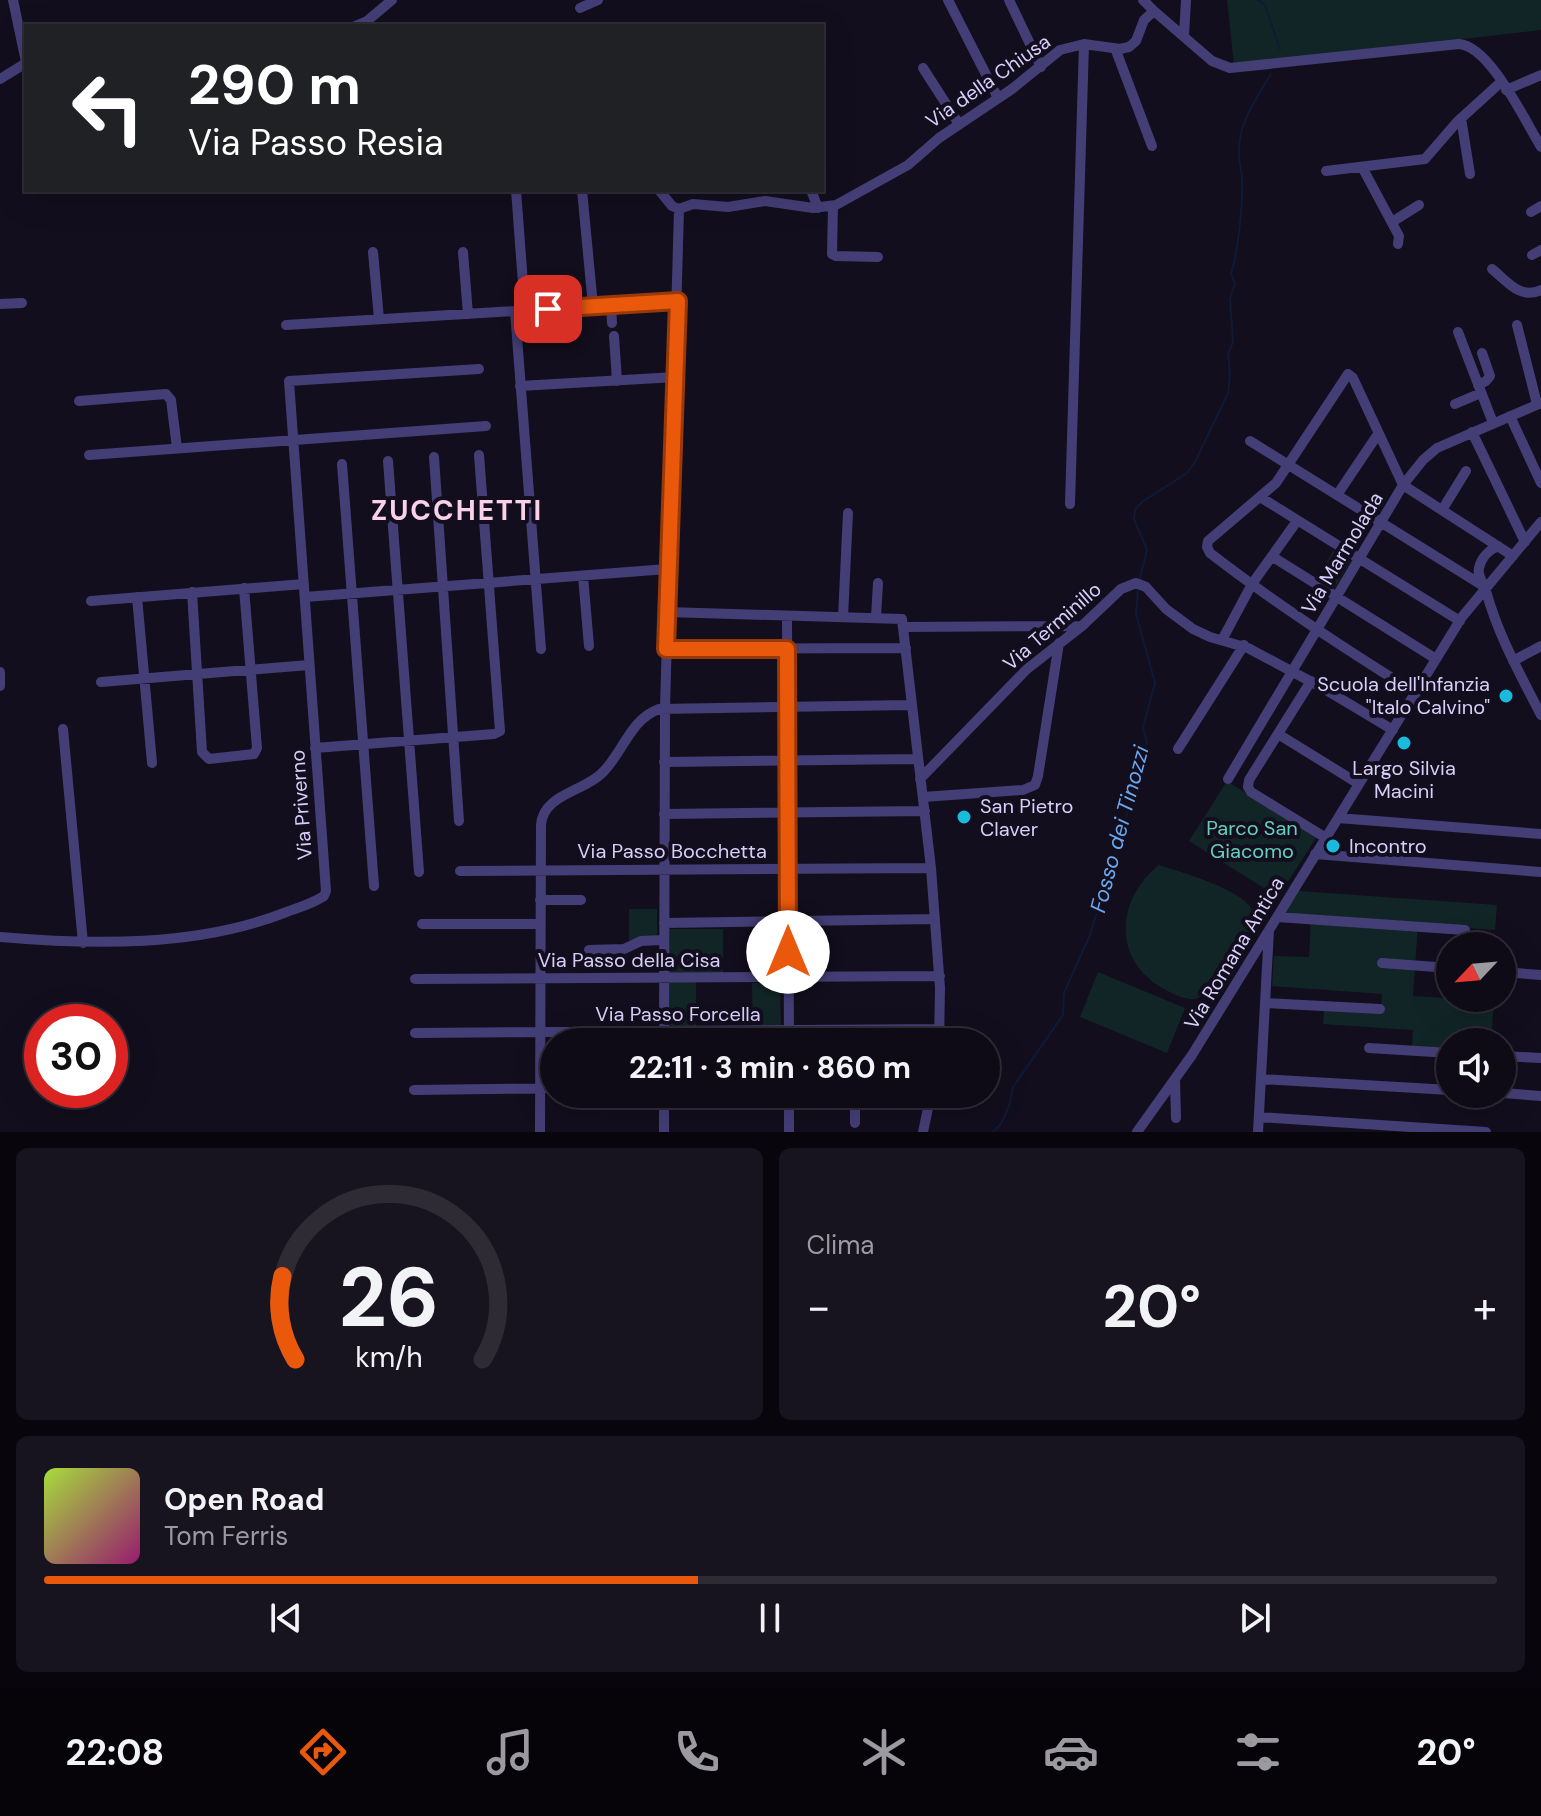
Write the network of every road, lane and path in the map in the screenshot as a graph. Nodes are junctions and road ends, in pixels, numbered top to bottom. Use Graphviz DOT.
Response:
graph roads {
  1 [pos="13,0"];
  2 [pos="392,0"];
  3 [pos="598,0"];
  4 [pos="948,0"];
  5 [pos="1009,0"];
  6 [pos="1143,0"];
  7 [pos="1186,0"];
  8 [pos="580,8"];
  9 [pos="1154,11"];
  10 [pos="360,24"];
  11 [pos="1184,36"];
  12 [pos="1084,44"];
  13 [pos="1115,48"];
  14 [pos="24,53"];
  15 [pos="24,64"];
  16 [pos="1041,67"];
  17 [pos="923,68"];
  18 [pos="1541,75"];
  19 [pos="0,79"];
  20 [pos="1503,86"];
  21 [pos="998,98"];
  22 [pos="1461,118"];
  23 [pos="959,124"];
  24 [pos="1152,146"];
  25 [pos="1541,147"];
  26 [pos="1362,167"];
  27 [pos="1326,171"];
  28 [pos="1470,174"];
  29 [pos="516,192"];
  30 [pos="582,192"];
  31 [pos="661,192"];
  32 [pos="812,192"];
  33 [pos="1419,205"];
  34 [pos="833,206"];
  35 [pos="818,208"];
  36 [pos="679,209"];
  37 [pos="1392,222"];
  38 [pos="1398,244"];
  39 [pos="373,252"];
  40 [pos="463,252"];
  41 [pos="878,257"];
  42 [pos="1492,269"];
  43 [pos="1541,290"];
  44 [pos="678,301"];
  45 [pos="22,303"];
  46 [pos="0,304"];
  47 [pos="611,305"];
  48 [pos="593,306"];
  49 [pos="520,310"];
  50 [pos="468,314"];
  51 [pos="379,319"];
  52 [pos="612,323"];
  53 [pos="286,325"];
  54 [pos="1517,325"];
  55 [pos="1458,332"];
  56 [pos="614,336"];
  57 [pos="1482,353"];
  58 [pos="479,369"];
  59 [pos="676,377"];
  60 [pos="617,381"];
  61 [pos="520,386"];
  62 [pos="1479,389"];
  63 [pos="79,401"];
  64 [pos="1455,404"];
  65 [pos="1539,404"];
  66 [pos="1510,416"];
  67 [pos="1493,423"];
  68 [pos="486,426"];
  69 [pos="1472,432"];
  70 [pos="1378,434"];
  71 [pos="294,439"];
  72 [pos="1250,441"];
  73 [pos="177,448"];
  74 [pos="89,455"];
  75 [pos="479,455"];
  76 [pos="434,457"];
  77 [pos="388,461"];
  78 [pos="342,464"];
  79 [pos="1289,465"];
  80 [pos="1466,471"];
  81 [pos="1541,483"];
  82 [pos="1403,485"];
  83 [pos="1337,495"];
  84 [pos="1260,497"];
  85 [pos="1070,504"];
  86 [pos="1442,510"];
  87 [pos="848,513"];
  88 [pos="1297,521"];
  89 [pos="1381,522"];
  90 [pos="1541,523"];
  91 [pos="1525,542"];
  92 [pos="1498,546"];
  93 [pos="1513,556"];
  94 [pos="1273,557"];
  95 [pos="1359,558"];
  96 [pos="667,569"];
  97 [pos="583,576"];
  98 [pos="535,579"];
  99 [pos="489,583"];
  100 [pos="878,583"];
  101 [pos="304,584"];
  102 [pos="1252,584"];
  103 [pos="443,587"];
  104 [pos="1485,587"];
  105 [pos="244,588"];
  106 [pos="398,590"];
  107 [pos="192,592"];
  108 [pos="352,594"];
  109 [pos="137,597"];
  110 [pos="305,597"];
  111 [pos="1337,597"];
  112 [pos="91,601"];
  113 [pos="667,612"];
  114 [pos="1492,616"];
  115 [pos="843,617"];
  116 [pos="876,617"];
  117 [pos="787,618"];
  118 [pos="1461,619"];
  119 [pos="903,623"];
  120 [pos="1082,626"];
  121 [pos="1316,631"];
  122 [pos="1222,640"];
  123 [pos="1059,643"];
  124 [pos="1244,645"];
  125 [pos="1506,645"];
  126 [pos="589,646"];
  127 [pos="1541,646"];
  128 [pos="906,648"];
  129 [pos="541,649"];
  130 [pos="666,649"];
  131 [pos="787,649"];
  132 [pos="1529,653"];
  133 [pos="1436,659"];
  134 [pos="1513,661"];
  135 [pos="309,665"];
  136 [pos="250,670"];
  137 [pos="0,672"];
  138 [pos="1291,673"];
  139 [pos="197,674"];
  140 [pos="144,678"];
  141 [pos="1311,681"];
  142 [pos="101,682"];
  143 [pos="0,686"];
  144 [pos="1416,693"];
  145 [pos="911,705"];
  146 [pos="787,707"];
  147 [pos="665,708"];
  148 [pos="1541,715"];
  149 [pos="63,729"];
  150 [pos="1393,730"];
  151 [pos="1278,734"];
  152 [pos="454,737"];
  153 [pos="409,741"];
  154 [pos="364,744"];
  155 [pos="315,748"];
  156 [pos="1178,749"];
  157 [pos="917,759"];
  158 [pos="788,760"];
  159 [pos="664,762"];
  160 [pos="152,763"];
  161 [pos="920,779"];
  162 [pos="1228,779"];
  163 [pos="1359,784"];
  164 [pos="923,797"];
  165 [pos="925,811"];
  166 [pos="788,812"];
  167 [pos="664,814"];
  168 [pos="1338,818"];
  169 [pos="459,821"];
  170 [pos="1541,834"];
  171 [pos="1326,838"];
  172 [pos="1315,854"];
  173 [pos="664,868"];
  174 [pos="931,868"];
  175 [pos="788,869"];
  176 [pos="540,870"];
  177 [pos="460,871"];
  178 [pos="419,872"];
  179 [pos="1541,872"];
  180 [pos="374,886"];
  181 [pos="540,900"];
  182 [pos="581,900"];
  183 [pos="1277,917"];
  184 [pos="935,919"];
  185 [pos="788,921"];
  186 [pos="664,923"];
  187 [pos="422,924"];
  188 [pos="540,924"];
  189 [pos="1269,929"];
  190 [pos="1465,930"];
  191 [pos="0,937"];
  192 [pos="663,940"];
  193 [pos="83,943"];
  194 [pos="589,950"];
  195 [pos="1382,963"];
  196 [pos="1436,967"];
  197 [pos="1516,973"];
  198 [pos="1541,975"];
  199 [pos="940,976"];
  200 [pos="540,977"];
  201 [pos="663,978"];
  202 [pos="788,978"];
  203 [pos="415,979"];
  204 [pos="1266,1003"];
  205 [pos="1380,1009"];
  206 [pos="540,1028"];
  207 [pos="664,1028"];
  208 [pos="789,1028"];
  209 [pos="941,1028"];
  210 [pos="415,1033"];
  211 [pos="540,1033"];
  212 [pos="1369,1048"];
  213 [pos="1436,1052"];
  214 [pos="1516,1057"];
  215 [pos="1541,1058"];
  216 [pos="1261,1079"];
  217 [pos="1175,1080"];
  218 [pos="540,1088"];
  219 [pos="1436,1089"];
  220 [pos="414,1090"];
  221 [pos="1516,1094"];
  222 [pos="1541,1096"];
  223 [pos="540,1108"];
  224 [pos="664,1108"];
  225 [pos="789,1108"];
  226 [pos="855,1108"];
  227 [pos="928,1108"];
  228 [pos="1259,1117"];
  229 [pos="1176,1118"];
  230 [pos="855,1123"];
  231 [pos="540,1132"];
  232 [pos="664,1132"];
  233 [pos="789,1132"];
  234 [pos="923,1132"];
  235 [pos="1137,1132"];
  236 [pos="1258,1132"];
  237 [pos="1486,1132"];
  1 -- 14 [label="street"];
  2 -- 10 [label="street"];
  3 -- 8 [label="street"];
  4 -- 21 [label="street"];
  5 -- 16 [label="street"];
  6 -- 9 [label="street"];
  7 -- 11 [label="street"];
  9 -- 11 [label="street"];
  9 -- 13 [label="street"];
  11 -- 20 [label="street"];
  12 -- 13 [label="street, Via della Chiusa"];
  12 -- 16 [label="street, Via della Chiusa"];
  12 -- 85 [label="street"];
  13 -- 24 [label="street"];
  15 -- 19 [label="street"];
  16 -- 21 [label="street, Via della Chiusa"];
  17 -- 23 [label="street"];
  18 -- 20 [label="street"];
  20 -- 22 [label="street"];
  20 -- 25 [label="street"];
  21 -- 23 [label="street, Via della Chiusa"];
  22 -- 26 [label="street"];
  22 -- 28 [label="street"];
  23 -- 34 [label="street, Via della Chiusa"];
  26 -- 27 [label="street"];
  26 -- 37 [label="street"];
  29 -- 49 [label="street"];
  30 -- 48 [label="street"];
  31 -- 36 [label="street"];
  32 -- 35 [label="street"];
  33 -- 37 [label="street"];
  34 -- 35 [label="street, Via della Chiusa"];
  34 -- 41 [label="street"];
  35 -- 36 [label="street, Via della Chiusa"];
  36 -- 44 [label="street"];
  37 -- 38 [label="street"];
  39 -- 51 [label="street"];
  40 -- 50 [label="street"];
  42 -- 43 [label="street"];
  44 -- 47 [label="street"];
  44 -- 59 [label="street"];
  45 -- 46 [label="street"];
  47 -- 48 [label="street"];
  47 -- 52 [label="street"];
  48 -- 49 [label="street"];
  49 -- 50 [label="street"];
  49 -- 61 [label="street"];
  50 -- 51 [label="street"];
  51 -- 53 [label="street"];
  54 -- 65 [label="street"];
  55 -- 62 [label="street"];
  56 -- 60 [label="street"];
  57 -- 62 [label="street"];
  58 -- 71 [label="street, Via Priverno"];
  59 -- 60 [label="street"];
  59 -- 96 [label="street"];
  60 -- 61 [label="street"];
  61 -- 98 [label="street"];
  62 -- 64 [label="street"];
  62 -- 67 [label="street"];
  63 -- 73 [label="street"];
  65 -- 66 [label="street, Via Marmolada"];
  66 -- 67 [label="street, Via Marmolada"];
  66 -- 81 [label="street"];
  67 -- 69 [label="street, Via Marmolada"];
  68 -- 71 [label="street"];
  69 -- 82 [label="street, Via Marmolada"];
  69 -- 91 [label="street"];
  70 -- 79 [label="street"];
  70 -- 82 [label="street"];
  70 -- 83 [label="street"];
  71 -- 73 [label="street"];
  71 -- 101 [label="street, Via Priverno"];
  72 -- 79 [label="street"];
  73 -- 74 [label="street"];
  75 -- 99 [label="street"];
  76 -- 103 [label="street"];
  77 -- 106 [label="street"];
  78 -- 108 [label="street"];
  79 -- 83 [label="street"];
  79 -- 84 [label="street"];
  80 -- 86 [label="street"];
  82 -- 86 [label="street"];
  82 -- 89 [label="street, Via Marmolada"];
  83 -- 89 [label="street"];
  84 -- 88 [label="street"];
  84 -- 102 [label="street"];
  86 -- 92 [label="street"];
  87 -- 115 [label="street"];
  88 -- 94 [label="street"];
  88 -- 95 [label="street"];
  89 -- 95 [label="street, Via Marmolada"];
  89 -- 104 [label="street"];
  90 -- 91 [label="street, Via Romana Antica"];
  91 -- 93 [label="street, Via Romana Antica"];
  92 -- 93 [label="street"];
  92 -- 104 [label="street"];
  93 -- 104 [label="street, Via Romana Antica"];
  94 -- 102 [label="street"];
  94 -- 111 [label="street"];
  95 -- 111 [label="street, Via Marmolada"];
  95 -- 118 [label="street"];
  96 -- 97 [label="street"];
  96 -- 113 [label="street"];
  97 -- 98 [label="street"];
  97 -- 126 [label="street"];
  98 -- 99 [label="street"];
  98 -- 129 [label="street"];
  99 -- 103 [label="street"];
  99 -- 152 [label="street"];
  100 -- 116 [label="street"];
  101 -- 105 [label="street"];
  101 -- 110 [label="street, Via Priverno"];
  102 -- 121 [label="street"];
  102 -- 122 [label="street"];
  103 -- 106 [label="street"];
  103 -- 152 [label="street"];
  104 -- 114 [label="street"];
  104 -- 118 [label="street, Via Romana Antica"];
  105 -- 107 [label="street"];
  105 -- 136 [label="street"];
  106 -- 108 [label="street"];
  106 -- 153 [label="street"];
  107 -- 109 [label="street"];
  107 -- 139 [label="street"];
  108 -- 110 [label="street"];
  108 -- 154 [label="street"];
  109 -- 112 [label="street"];
  109 -- 140 [label="street"];
  110 -- 135 [label="street, Via Priverno"];
  111 -- 121 [label="street, Via Marmolada"];
  111 -- 133 [label="street"];
  113 -- 115 [label="street"];
  113 -- 130 [label="street"];
  114 -- 118 [label="street"];
  114 -- 125 [label="street"];
  115 -- 116 [label="street"];
  116 -- 119 [label="street"];
  117 -- 131 [label="street"];
  118 -- 133 [label="street, Via Romana Antica"];
  119 -- 120 [label="street"];
  119 -- 128 [label="street"];
  120 -- 122 [label="street, Via Terminillo"];
  120 -- 123 [label="street, Via Terminillo"];
  121 -- 138 [label="street, Via Marmolada"];
  121 -- 144 [label="street"];
  122 -- 124 [label="street, Via Terminillo"];
  123 -- 161 [label="street, Via Terminillo"];
  123 -- 164 [label="street"];
  124 -- 138 [label="street, Via Terminillo"];
  124 -- 156 [label="street"];
  125 -- 132 [label="street"];
  125 -- 134 [label="street"];
  127 -- 132 [label="street"];
  128 -- 131 [label="street"];
  128 -- 145 [label="street"];
  130 -- 131 [label="street"];
  130 -- 147 [label="street"];
  131 -- 146 [label="street"];
  132 -- 134 [label="street"];
  133 -- 144 [label="street, Via Romana Antica"];
  134 -- 148 [label="street"];
  135 -- 136 [label="street"];
  135 -- 155 [label="street, Via Priverno"];
  136 -- 139 [label="street"];
  136 -- 139 [label="street"];
  137 -- 143 [label="street"];
  138 -- 141 [label="street, Via Terminillo"];
  138 -- 162 [label="street, Via Marmolada"];
  139 -- 140 [label="street"];
  140 -- 142 [label="street"];
  140 -- 160 [label="street"];
  141 -- 150 [label="street, Via Terminillo"];
  141 -- 151 [label="street"];
  144 -- 150 [label="street, Via Romana Antica"];
  145 -- 146 [label="street"];
  145 -- 157 [label="street"];
  146 -- 147 [label="street"];
  146 -- 158 [label="street"];
  147 -- 159 [label="street"];
  147 -- 176 [label="street"];
  149 -- 193 [label="street"];
  150 -- 163 [label="street, Via Romana Antica"];
  151 -- 163 [label="street"];
  151 -- 171 [label="street"];
  152 -- 153 [label="street"];
  152 -- 169 [label="street"];
  153 -- 154 [label="street"];
  153 -- 178 [label="street"];
  154 -- 155 [label="street"];
  154 -- 180 [label="street"];
  155 -- 193 [label="street, Via Priverno"];
  157 -- 158 [label="street"];
  157 -- 161 [label="street"];
  158 -- 159 [label="street"];
  158 -- 166 [label="street"];
  159 -- 167 [label="street"];
  161 -- 164 [label="street"];
  163 -- 168 [label="street, Via Romana Antica"];
  164 -- 165 [label="street"];
  165 -- 166 [label="street"];
  165 -- 174 [label="street"];
  166 -- 167 [label="street"];
  166 -- 175 [label="street"];
  167 -- 173 [label="street"];
  168 -- 170 [label="street"];
  168 -- 171 [label="street, Via Romana Antica"];
  171 -- 172 [label="street, Via Romana Antica"];
  172 -- 179 [label="street"];
  172 -- 183 [label="street, Via Romana Antica"];
  173 -- 175 [label="street, Via Passo Bocchetta"];
  173 -- 176 [label="street, Via Passo Bocchetta"];
  173 -- 186 [label="street"];
  174 -- 175 [label="street, Via Passo Bocchetta"];
  174 -- 184 [label="street"];
  175 -- 185 [label="street"];
  176 -- 177 [label="street, Via Passo Bocchetta"];
  176 -- 181 [label="street"];
  181 -- 182 [label="street"];
  181 -- 188 [label="street"];
  183 -- 189 [label="street, Via Romana Antica"];
  183 -- 190 [label="street"];
  184 -- 185 [label="street"];
  184 -- 199 [label="street"];
  185 -- 186 [label="street"];
  185 -- 202 [label="street"];
  186 -- 192 [label="street"];
  187 -- 188 [label="street"];
  188 -- 200 [label="street"];
  189 -- 204 [label="street"];
  189 -- 217 [label="street, Via Romana Antica"];
  191 -- 193 [label="street, Via Priverno"];
  192 -- 194 [label="street"];
  192 -- 201 [label="street"];
  195 -- 196 [label="street"];
  197 -- 198 [label="street"];
  199 -- 202 [label="street, Via Passo della Cisa"];
  199 -- 209 [label="street"];
  200 -- 201 [label="street, Via Passo della Cisa"];
  200 -- 203 [label="street, Via Passo della Cisa"];
  200 -- 206 [label="street"];
  201 -- 202 [label="street, Via Passo della Cisa"];
  201 -- 207 [label="street"];
  202 -- 208 [label="street"];
  204 -- 205 [label="street"];
  204 -- 216 [label="street"];
  210 -- 211 [label="street, Via Passo Forcella"];
  212 -- 213 [label="street"];
  214 -- 215 [label="street"];
  216 -- 219 [label="street"];
  216 -- 228 [label="street"];
  217 -- 229 [label="street"];
  217 -- 235 [label="street, Via Romana Antica"];
  218 -- 220 [label="street"];
  221 -- 222 [label="street"];
  223 -- 231 [label="street"];
  224 -- 232 [label="street"];
  225 -- 233 [label="street"];
  226 -- 230 [label="street"];
  227 -- 234 [label="street"];
  228 -- 236 [label="street"];
  228 -- 237 [label="street"];
}
